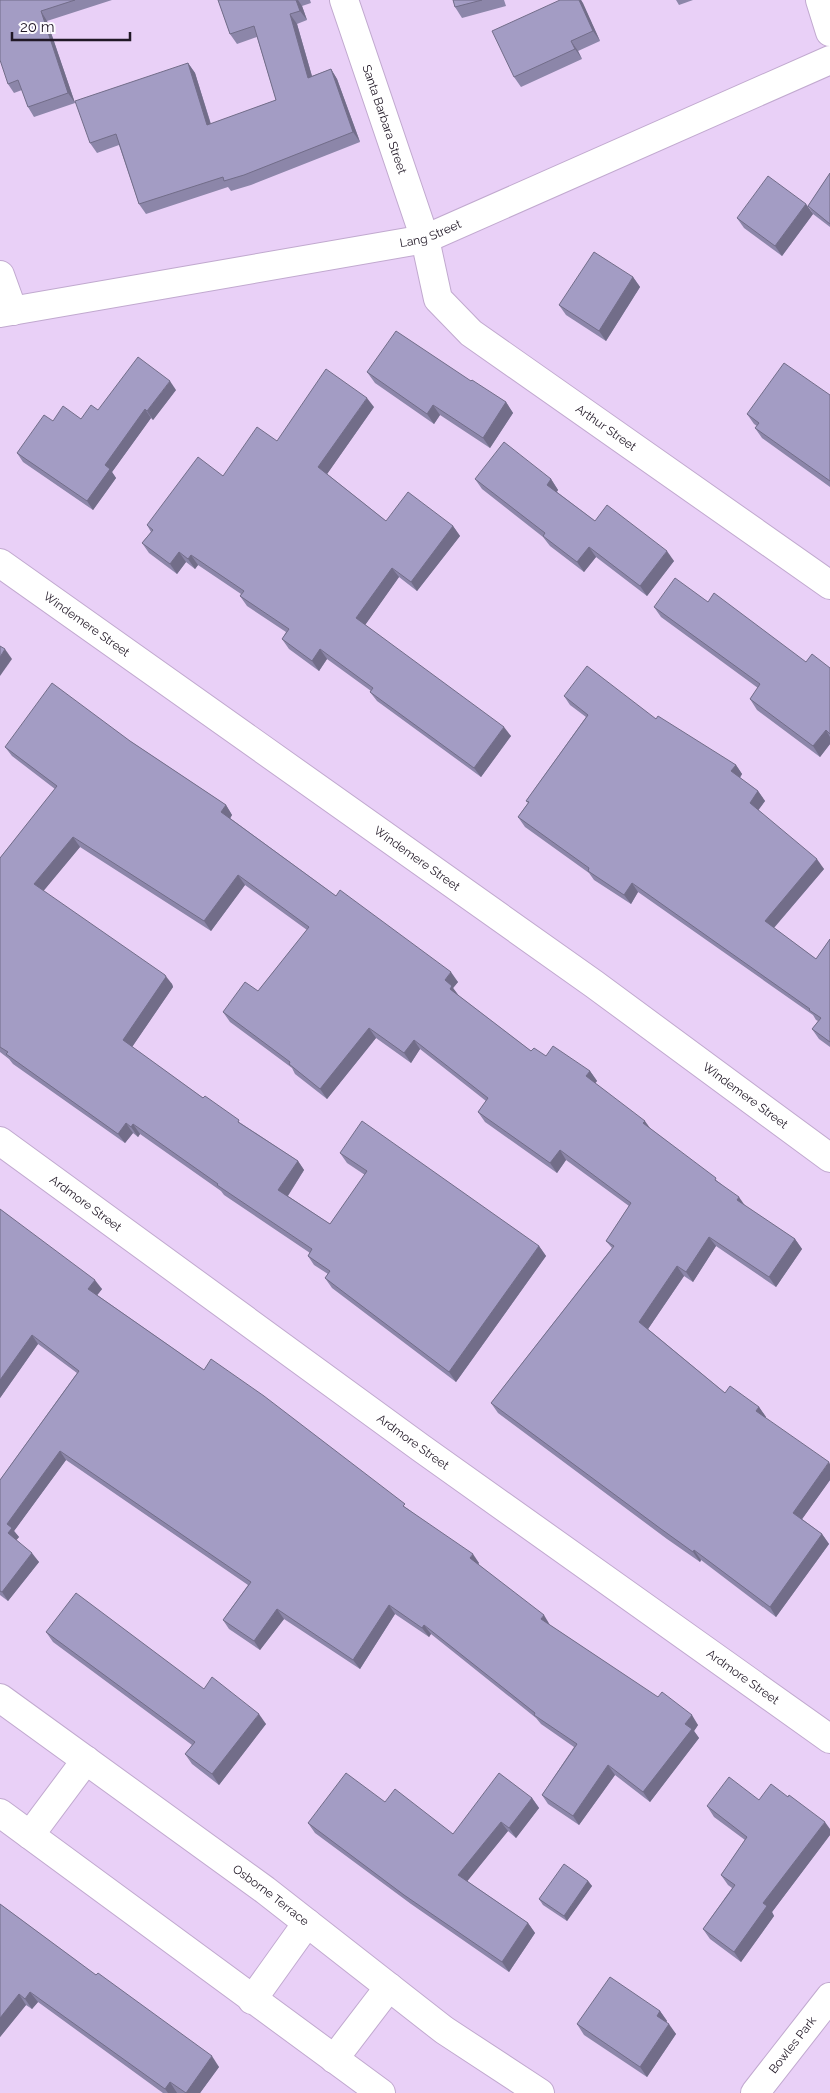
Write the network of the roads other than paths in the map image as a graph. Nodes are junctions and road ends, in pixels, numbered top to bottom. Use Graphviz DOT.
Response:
graph roads {
  1 [pos="344,0"];
  2 [pos="820,0"];
  3 [pos="830,32"];
  4 [pos="830,60"];
  5 [pos="425,239"];
  6 [pos="0,275"];
  7 [pos="7,312"];
  8 [pos="0,563"];
  9 [pos="830,585"];
  10 [pos="0,1141"];
  11 [pos="830,1158"];
  12 [pos="0,1698"];
  13 [pos="830,1739"];
  14 [pos="86,1760"];
  15 [pos="0,1813"];
  16 [pos="30,1835"];
  17 [pos="307,1923"];
  18 [pos="389,1987"];
  19 [pos="830,1997"];
  20 [pos="252,2000"];
  21 [pos="334,2059"];
  22 [pos="381,2093"];
  23 [pos="540,2093"];
  24 [pos="755,2093"];
  1 -- 5 [label="street, Santa Barbara Street"];
  2 -- 3 [label="street"];
  4 -- 5 [label="street, Lang Street"];
  5 -- 7 [label="street, Lang Street"];
  5 -- 9 [label="street, Arthur Street"];
  6 -- 7 [label="street"];
  8 -- 11 [label="street, Windemere Street"];
  10 -- 13 [label="street, Ardmore Street"];
  12 -- 14 [label="street, Osborne Terrace"];
  14 -- 16 [label="street"];
  14 -- 17 [label="street, Osborne Terrace"];
  15 -- 16 [label="street"];
  16 -- 20 [label="street"];
  17 -- 18 [label="street, Osborne Terrace"];
  17 -- 20 [label="street"];
  18 -- 21 [label="street"];
  18 -- 23 [label="street, Osborne Terrace"];
  19 -- 24 [label="street, Bowles Park"];
  20 -- 21 [label="street"];
  21 -- 22 [label="street"];
}
